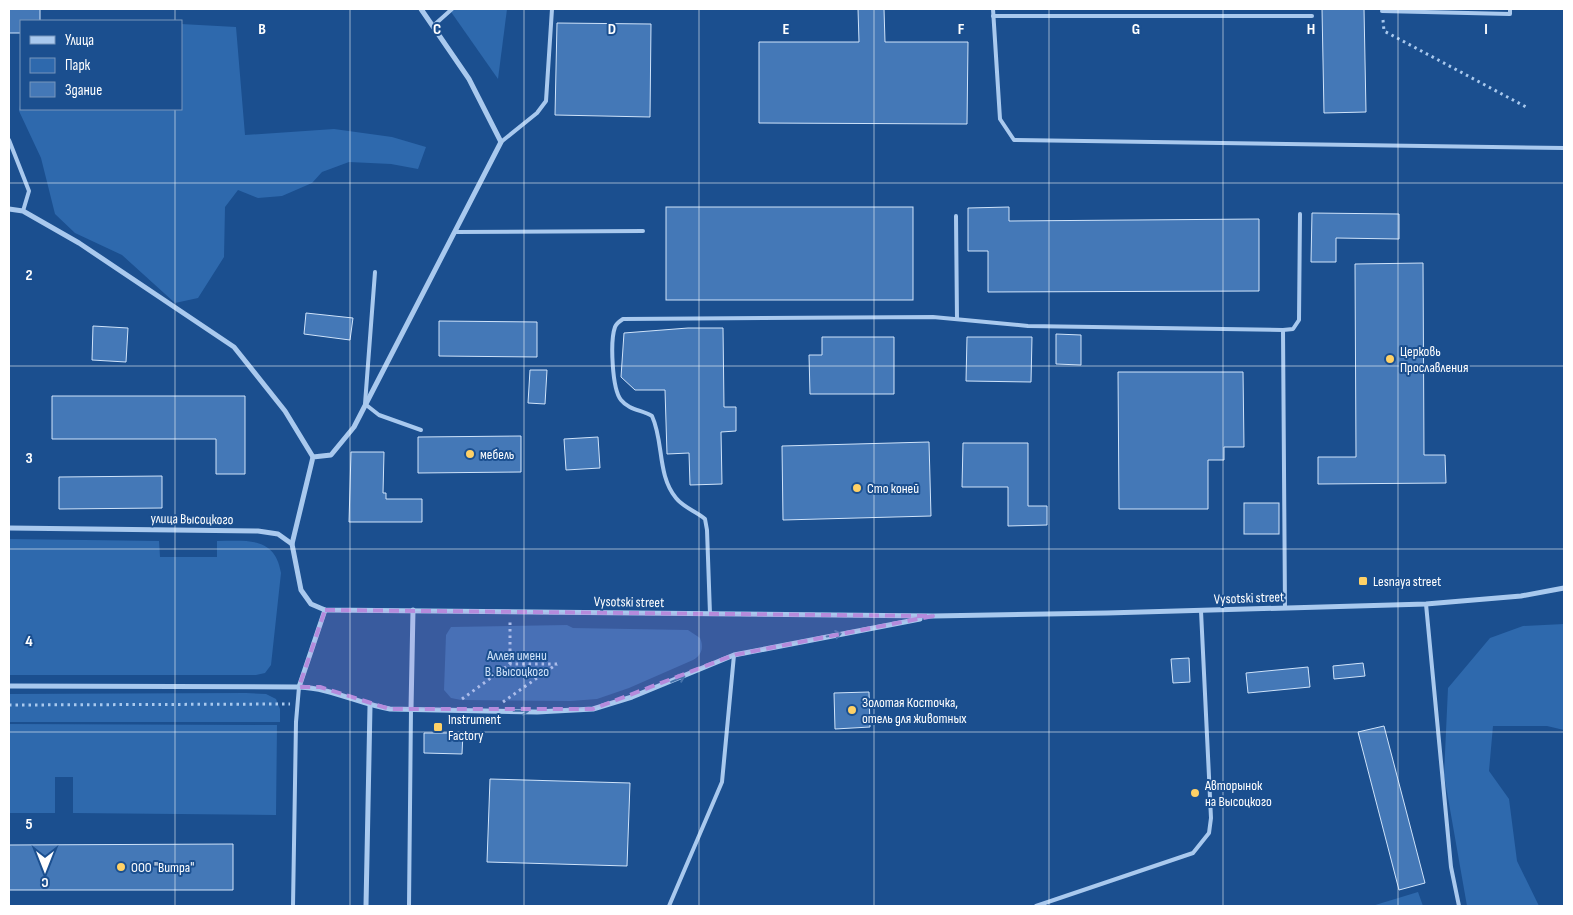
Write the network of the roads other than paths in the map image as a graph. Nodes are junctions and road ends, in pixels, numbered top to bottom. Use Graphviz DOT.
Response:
graph roads {
  1 [pos="421,9"];
  2 [pos="452,9"];
  3 [pos="552,9"];
  4 [pos="993,9"];
  5 [pos="1510,9"];
  6 [pos="1382,10"];
  7 [pos="993,16"];
  8 [pos="1312,16"];
  9 [pos="433,26"];
  10 [pos="9,140"];
  11 [pos="501,142"];
  12 [pos="1564,148"];
  13 [pos="9,209"];
  14 [pos="23,211"];
  15 [pos="1300,214"];
  16 [pos="956,216"];
  17 [pos="643,231"];
  18 [pos="455,232"];
  19 [pos="375,272"];
  20 [pos="957,319"];
  21 [pos="1283,330"];
  22 [pos="365,404"];
  23 [pos="421,430"];
  24 [pos="313,457"];
  25 [pos="9,528"];
  26 [pos="292,544"];
  27 [pos="1564,588"];
  28 [pos="1426,604"];
  29 [pos="1285,608"];
  30 [pos="325,610"];
  31 [pos="413,610"];
  32 [pos="1200,611"];
  33 [pos="710,614"];
  34 [pos="933,616"];
  35 [pos="734,655"];
  36 [pos="9,686"];
  37 [pos="299,687"];
  38 [pos="370,706"];
  39 [pos="411,709"];
  40 [pos="293,906"];
  41 [pos="366,906"];
  42 [pos="409,906"];
  43 [pos="669,906"];
  44 [pos="1036,906"];
  45 [pos="1459,906"];
  1 -- 9 [label="street"];
  2 -- 9 [label="lane"];
  3 -- 11 [label="lane"];
  4 -- 7 [label="lane"];
  5 -- 6 [label="lane"];
  7 -- 8 [label="lane"];
  7 -- 12 [label="lane"];
  9 -- 11 [label="street"];
  10 -- 14 [label="lane"];
  11 -- 18 [label="street"];
  13 -- 14 [label="street"];
  14 -- 24 [label="street"];
  15 -- 21 [label="lane"];
  16 -- 20 [label="lane"];
  17 -- 18 [label="lane"];
  18 -- 22 [label="street"];
  19 -- 22 [label="lane"];
  20 -- 21 [label="lane"];
  20 -- 33 [label="lane"];
  21 -- 29 [label="lane"];
  22 -- 23 [label="lane"];
  22 -- 24 [label="street"];
  24 -- 26 [label="street"];
  25 -- 26 [label="street, улица Высоцкого"];
  26 -- 30 [label="street"];
  27 -- 28 [label="street, Vysotski street"];
  28 -- 29 [label="street, Vysotski street"];
  28 -- 45 [label="lane"];
  29 -- 32 [label="street, Vysotski street"];
  30 -- 31 [label="street, Vysotski street"];
  30 -- 37 [label="street"];
  31 -- 33 [label="street, Vysotski street"];
  31 -- 39 [label="street"];
  32 -- 34 [label="street, Vysotski street"];
  32 -- 44 [label="lane"];
  33 -- 34 [label="street, Vysotski street"];
  35 -- 34 [label="street, Vysotski street, one-way"];
  39 -- 35 [label="street, Vysotski street, one-way"];
  35 -- 43 [label="lane"];
  36 -- 37 [label="street"];
  37 -- 38 [label="street, Vysotski street"];
  37 -- 40 [label="lane"];
  38 -- 39 [label="street, Vysotski street"];
  38 -- 41 [label="street"];
  39 -- 42 [label="lane"];
}
